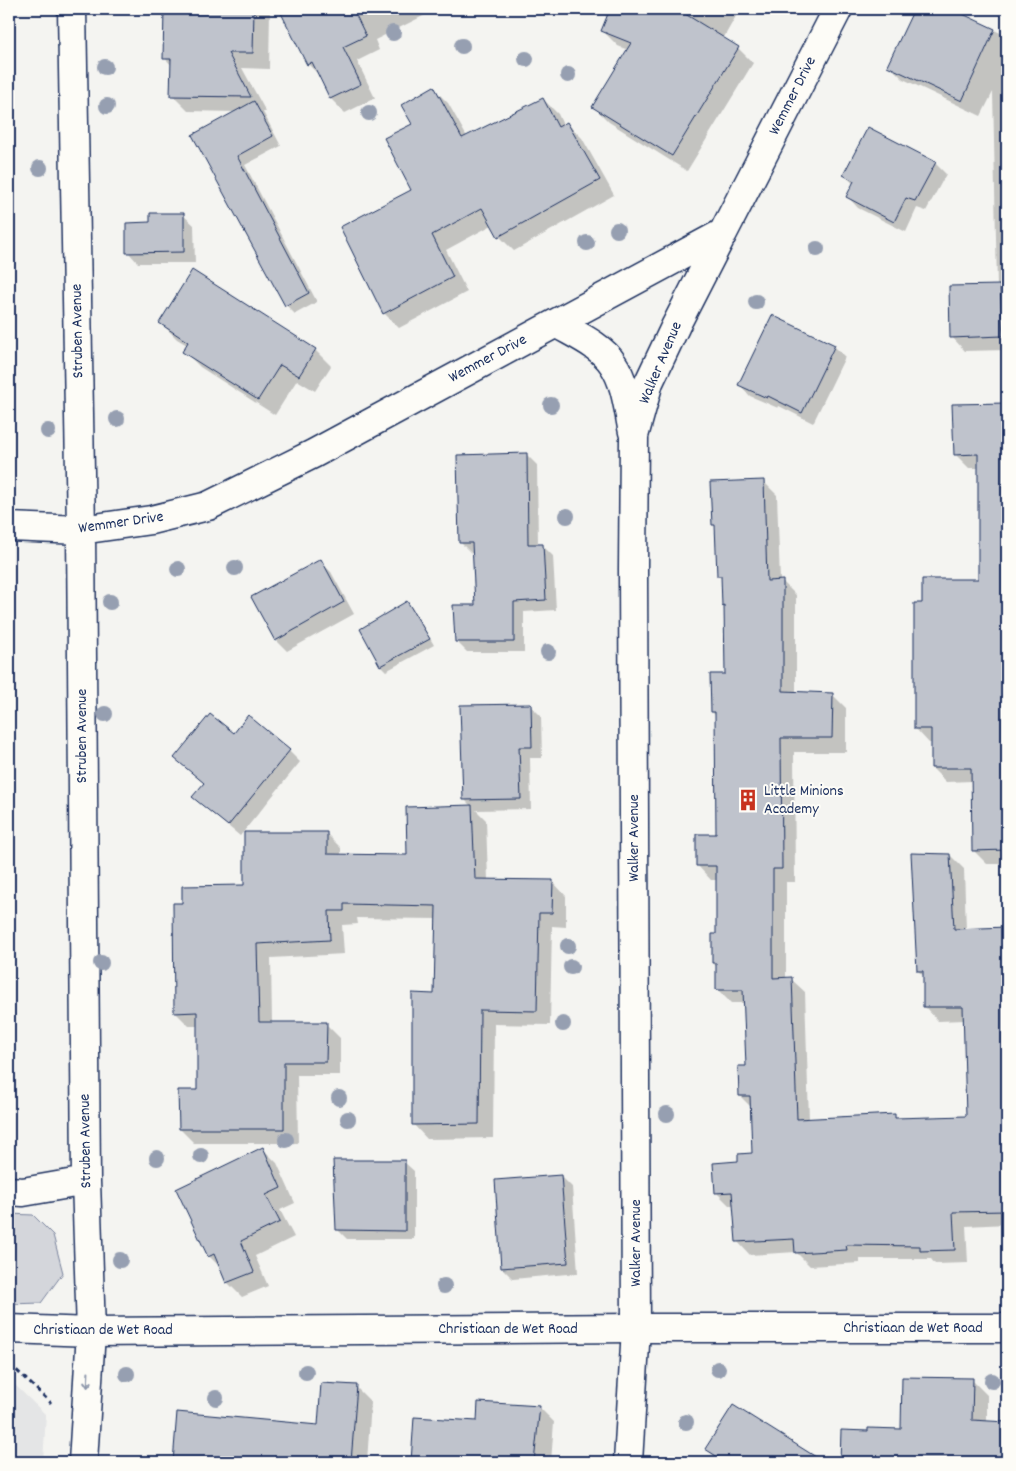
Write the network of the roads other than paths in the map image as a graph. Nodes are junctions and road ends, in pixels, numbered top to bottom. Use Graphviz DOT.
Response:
graph roads {
  1 [pos="72,9"];
  2 [pos="838,9"];
  3 [pos="723,233"];
  4 [pos="556,323"];
  5 [pos="634,436"];
  6 [pos="9,527"];
  7 [pos="81,530"];
  8 [pos="86,1181"];
  9 [pos="9,1192"];
  10 [pos="636,1328"];
  11 [pos="1007,1328"];
  12 [pos="9,1329"];
  13 [pos="91,1332"];
  14 [pos="83,1462"];
  15 [pos="628,1462"];
  1 -- 7 [label="street, Struben Avenue"];
  2 -- 3 [label="street, Wemmer Drive"];
  3 -- 4 [label="street, Wemmer Drive"];
  3 -- 5 [label="street, Walker Avenue"];
  4 -- 5 [label="street"];
  4 -- 7 [label="street, Wemmer Drive"];
  5 -- 10 [label="street, Walker Avenue"];
  6 -- 7 [label="street, Wemmer Drive"];
  7 -- 8 [label="street, Struben Avenue"];
  8 -- 9 [label="street"];
  8 -- 13 [label="street, Struben Avenue"];
  10 -- 11 [label="street, Christiaan de Wet Road"];
  10 -- 13 [label="street, Christiaan de Wet Road"];
  10 -- 15 [label="street, Walker Avenue"];
  12 -- 13 [label="street, Christiaan de Wet Road"];
  13 -- 14 [label="street, Struben Avenue, one-way"];
}
